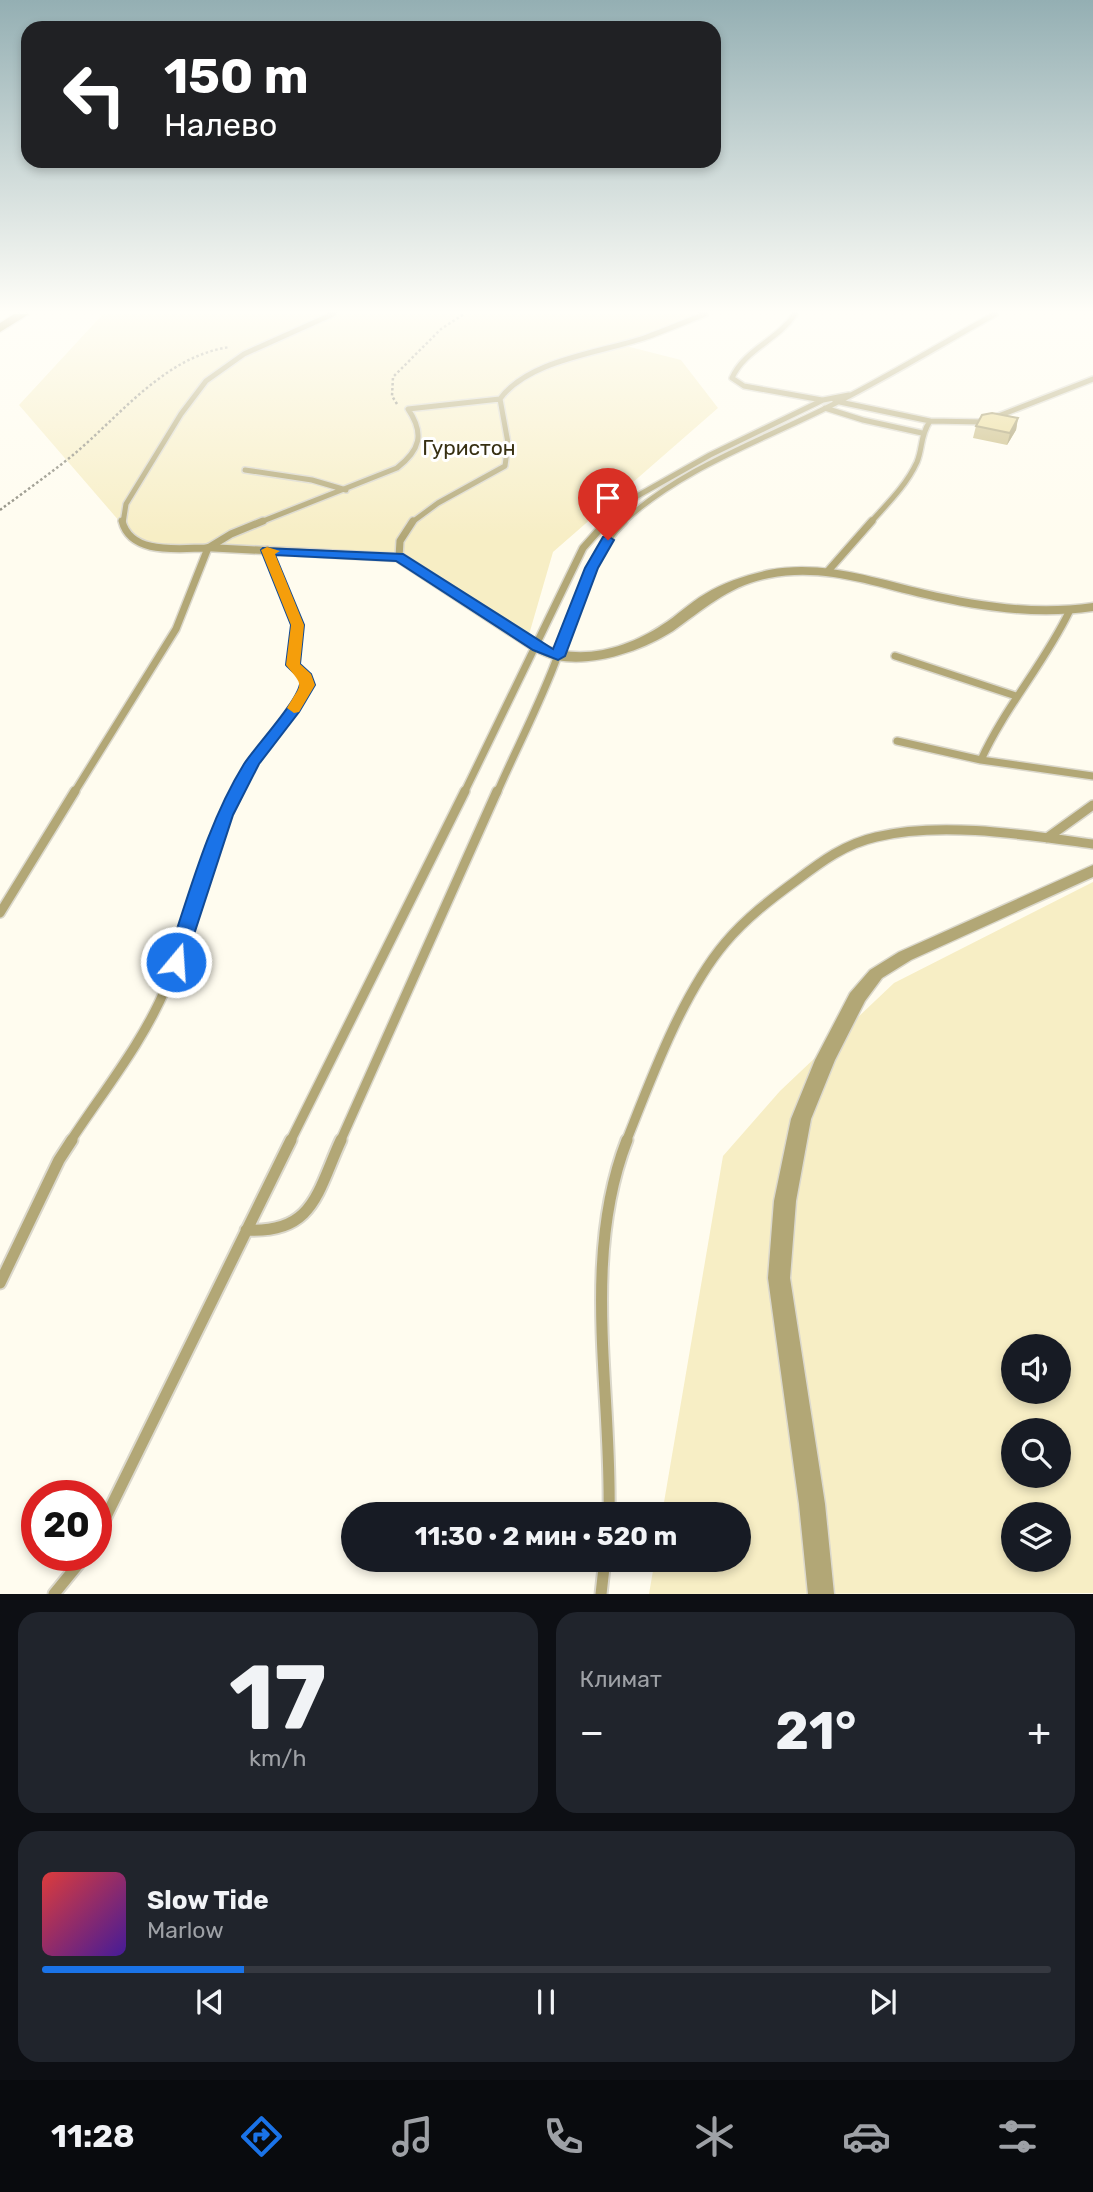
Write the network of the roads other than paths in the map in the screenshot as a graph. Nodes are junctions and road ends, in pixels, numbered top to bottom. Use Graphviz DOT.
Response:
graph roads {
  1 [pos="200,388"];
  2 [pos="508,388"];
  3 [pos="757,388"];
  4 [pos="861,388"];
  5 [pos="1065,388"];
  6 [pos="849,395"];
  7 [pos="500,399"];
  8 [pos="823,400"];
  9 [pos="838,401"];
  10 [pos="825,408"];
  11 [pos="930,421"];
  12 [pos="922,433"];
  13 [pos="245,470"];
  14 [pos="346,490"];
  15 [pos="208,548"];
  16 [pos="267,550"];
  17 [pos="399,557"];
  18 [pos="828,570"];
  19 [pos="1093,607"];
  20 [pos="1069,612"];
  21 [pos="537,647"];
  22 [pos="558,656"];
  23 [pos="895,656"];
  24 [pos="1016,696"];
  25 [pos="897,741"];
  26 [pos="981,760"];
  27 [pos="1093,776"];
  28 [pos="1093,805"];
  29 [pos="1047,838"];
  30 [pos="1093,844"];
  31 [pos="1093,870"];
  32 [pos="0,913"];
  33 [pos="246,1230"];
  34 [pos="0,1283"];
  35 [pos="609,1502"];
  36 [pos="112,1504"];
  37 [pos="73,1571"];
  38 [pos="604,1572"];
  39 [pos="54,1594"];
  40 [pos="601,1594"];
  41 [pos="821,1594"];
  1 -- 15 [label="lane"];
  2 -- 7 [label="lane"];
  3 -- 8 [label="lane"];
  4 -- 6 [label="lane"];
  5 -- 11 [label="lane"];
  6 -- 8 [label="lane"];
  6 -- 9 [label="lane"];
  7 -- 14 [label="lane"];
  7 -- 17 [label="lane"];
  8 -- 9 [label="lane"];
  8 -- 21 [label="lane"];
  9 -- 10 [label="lane"];
  9 -- 11 [label="lane"];
  10 -- 12 [label="lane"];
  10 -- 22 [label="lane"];
  11 -- 12 [label="lane"];
  12 -- 18 [label="lane"];
  13 -- 14 [label="lane"];
  14 -- 15 [label="lane"];
  15 -- 16 [label="street"];
  15 -- 32 [label="lane"];
  16 -- 17 [label="street"];
  16 -- 34 [label="lane"];
  17 -- 21 [label="street"];
  18 -- 20 [label="street"];
  18 -- 22 [label="street"];
  19 -- 20 [label="street"];
  20 -- 24 [label="lane"];
  21 -- 22 [label="street"];
  21 -- 33 [label="lane"];
  22 -- 33 [label="lane"];
  23 -- 24 [label="lane"];
  24 -- 26 [label="lane"];
  25 -- 26 [label="lane"];
  26 -- 27 [label="lane"];
  28 -- 29 [label="lane"];
  29 -- 30 [label="lane"];
  29 -- 35 [label="lane"];
  31 -- 41 [label="street"];
  33 -- 36 [label="lane"];
  37 -- 39 [label="lane"];
  38 -- 40 [label="lane"];
}
